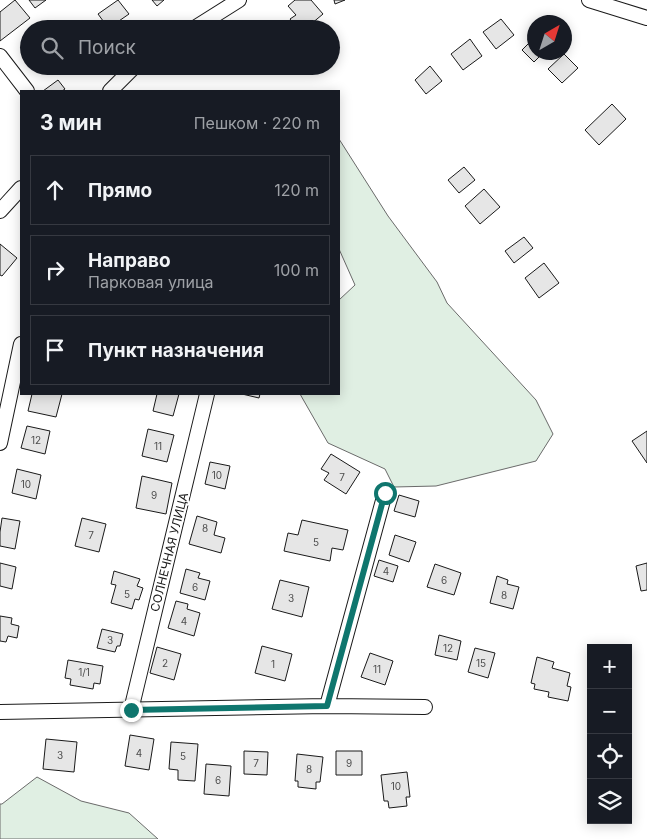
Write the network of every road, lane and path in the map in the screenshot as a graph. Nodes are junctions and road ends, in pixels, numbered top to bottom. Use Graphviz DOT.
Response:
graph roads {
  1 [pos="589,0"];
  2 [pos="232,2"];
  3 [pos="647,18"];
  4 [pos="206,20"];
  5 [pos="0,56"];
  6 [pos="127,75"];
  7 [pos="26,90"];
  8 [pos="111,90"];
  9 [pos="19,195"];
  10 [pos="0,211"];
  11 [pos="20,349"];
  12 [pos="207,395"];
  13 [pos="0,443"];
  14 [pos="385,493"];
  15 [pos="327,706"];
  16 [pos="425,707"];
  17 [pos="131,710"];
  18 [pos="0,712"];
  1 -- 3 [label="street"];
  2 -- 4 [label="street"];
  5 -- 7 [label="street"];
  6 -- 8 [label="street"];
  9 -- 10 [label="street"];
  11 -- 13 [label="street"];
  12 -- 17 [label="street, СОЛНЕЧНАЯ УЛИЦА"];
  14 -- 15 [label="street"];
  15 -- 16 [label="street"];
  15 -- 17 [label="street"];
  17 -- 18 [label="street"];
}
